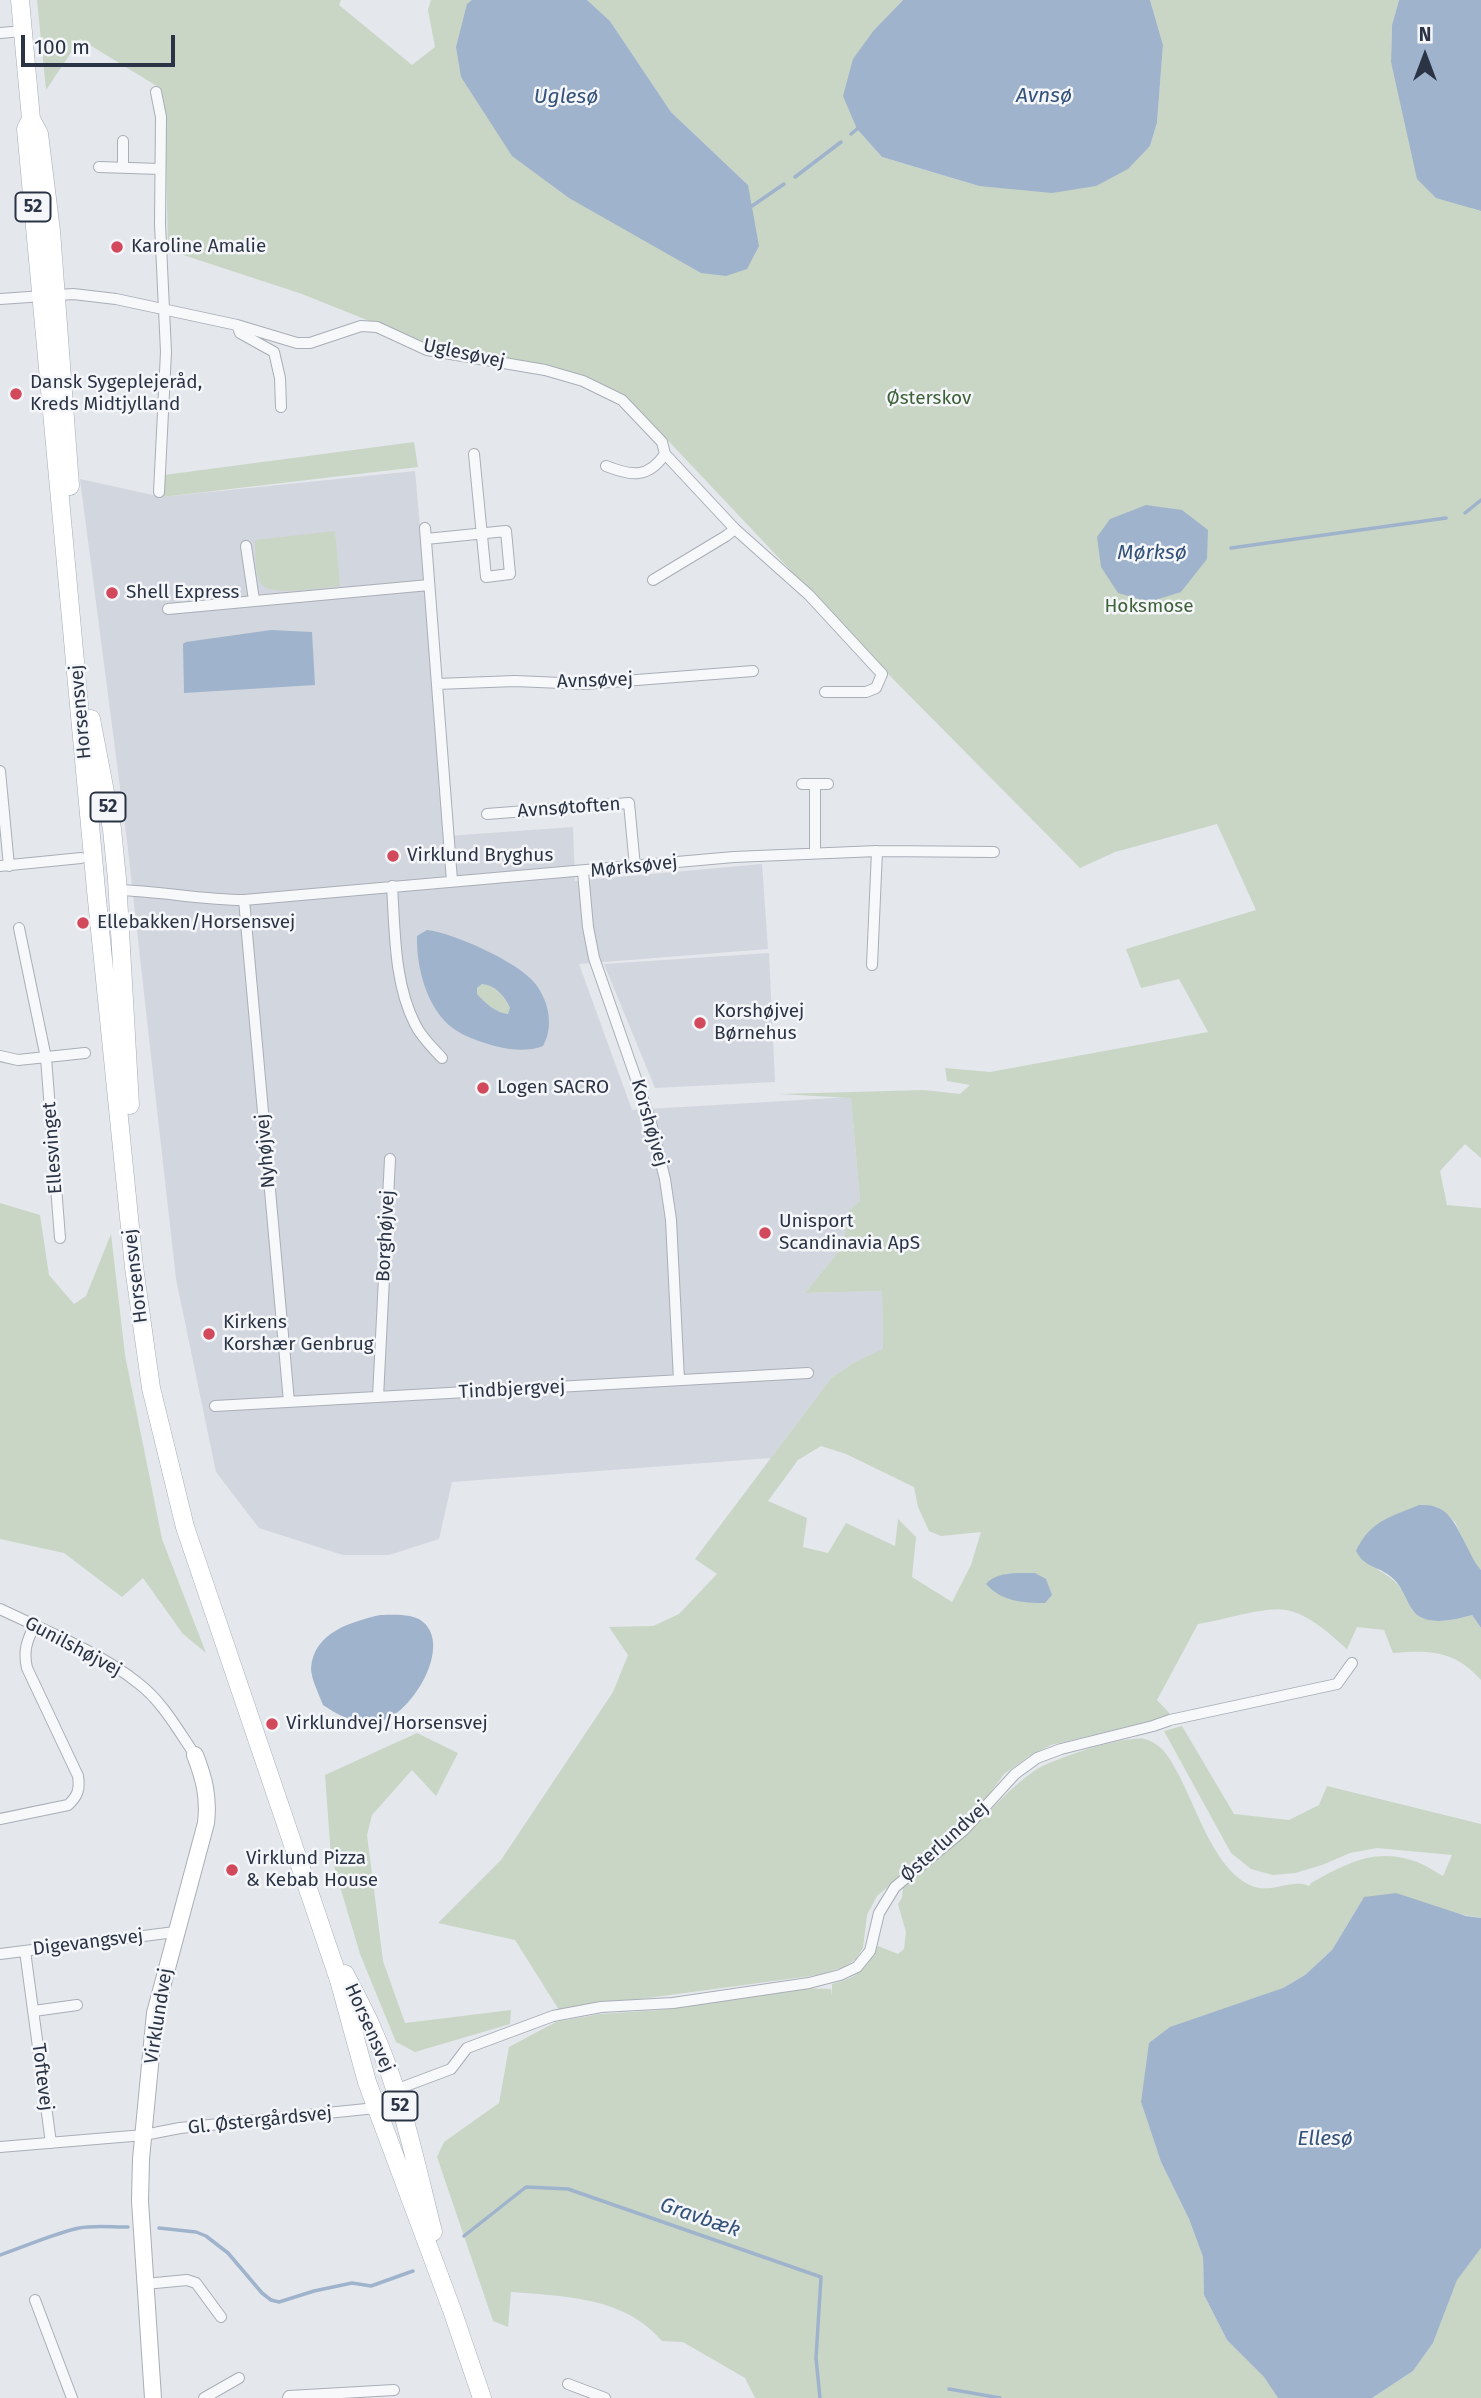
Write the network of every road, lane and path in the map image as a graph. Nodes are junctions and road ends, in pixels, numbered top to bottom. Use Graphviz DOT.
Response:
graph roads {
  1 [pos="20,0"];
  2 [pos="23,32"];
  3 [pos="0,33"];
  4 [pos="156,92"];
  5 [pos="123,141"];
  6 [pos="99,167"];
  7 [pos="123,167"];
  8 [pos="160,169"];
  9 [pos="49,295"];
  10 [pos="0,299"];
  11 [pos="165,308"];
  12 [pos="237,324"];
  13 [pos="281,407"];
  14 [pos="474,454"];
  15 [pos="665,454"];
  16 [pos="606,466"];
  17 [pos="159,492"];
  18 [pos="734,529"];
  19 [pos="481,534"];
  20 [pos="246,546"];
  21 [pos="653,580"];
  22 [pos="429,585"];
  23 [pos="254,600"];
  24 [pos="168,610"];
  25 [pos="753,671"];
  26 [pos="437,684"];
  27 [pos="825,692"];
  28 [pos="0,771"];
  29 [pos="802,784"];
  30 [pos="815,784"];
  31 [pos="828,784"];
  32 [pos="89,797"];
  33 [pos="488,814"];
  34 [pos="877,852"];
  35 [pos="994,852"];
  36 [pos="815,853"];
  37 [pos="81,858"];
  38 [pos="4,866"];
  39 [pos="635,867"];
  40 [pos="583,872"];
  41 [pos="453,881"];
  42 [pos="392,886"];
  43 [pos="118,890"];
  44 [pos="244,900"];
  45 [pos="19,928"];
  46 [pos="872,965"];
  47 [pos="105,971"];
  48 [pos="85,1053"];
  49 [pos="0,1056"];
  50 [pos="46,1058"];
  51 [pos="442,1058"];
  52 [pos="390,1159"];
  53 [pos="60,1238"];
  54 [pos="808,1374"];
  55 [pos="679,1380"];
  56 [pos="378,1398"];
  57 [pos="289,1402"];
  58 [pos="215,1406"];
  59 [pos="172,1470"];
  60 [pos="0,1609"];
  61 [pos="34,1626"];
  62 [pos="1353,1663"];
  63 [pos="195,1755"];
  64 [pos="0,1819"];
  65 [pos="316,1913"];
  66 [pos="175,1932"];
  67 [pos="24,1951"];
  68 [pos="0,1954"];
  69 [pos="343,1997"];
  70 [pos="77,2005"];
  71 [pos="34,2011"];
  72 [pos="395,2090"];
  73 [pos="376,2108"];
  74 [pos="144,2135"];
  75 [pos="51,2143"];
  76 [pos="0,2147"];
  77 [pos="428,2212"];
  78 [pos="145,2284"];
  79 [pos="35,2300"];
  80 [pos="452,2310"];
  81 [pos="221,2317"];
  82 [pos="239,2378"];
  83 [pos="568,2384"];
  84 [pos="394,2390"];
  85 [pos="72,2398"];
  86 [pos="153,2398"];
  87 [pos="204,2398"];
  88 [pos="288,2398"];
  89 [pos="482,2398"];
  90 [pos="605,2398"];
  1 -- 2 [label="main road, Horsensvej / 52"];
  2 -- 3 [label="street"];
  2 -- 9 [label="main road, Horsensvej / 52"];
  4 -- 8 [label="street"];
  5 -- 7 [label="street"];
  6 -- 7 [label="street"];
  7 -- 8 [label="street"];
  8 -- 11 [label="street"];
  9 -- 10 [label="street, Uglesøvej"];
  9 -- 11 [label="street, Uglesøvej"];
  9 -- 32 [label="main road, Horsensvej / 52"];
  9 -- 43 [label="main road, Horsensvej / 52"];
  11 -- 12 [label="street, Uglesøvej"];
  11 -- 17 [label="street"];
  12 -- 13 [label="street, Uglesøvej"];
  12 -- 15 [label="street, Uglesøvej"];
  14 -- 19 [label="street"];
  15 -- 16 [label="street"];
  15 -- 18 [label="street, Uglesøvej"];
  18 -- 21 [label="street"];
  18 -- 27 [label="street, Uglesøvej"];
  19 -- 19 [label="street"];
  19 -- 22 [label="street"];
  20 -- 23 [label="street"];
  22 -- 23 [label="street"];
  22 -- 26 [label="street"];
  23 -- 24 [label="street"];
  25 -- 26 [label="street, Avnsøvej"];
  26 -- 41 [label="street"];
  28 -- 38 [label="street"];
  29 -- 30 [label="street"];
  30 -- 31 [label="street"];
  30 -- 36 [label="street"];
  32 -- 37 [label="main road, 52"];
  32 -- 43 [label="main road, 52"];
  32 -- 47 [label="main road, Horsensvej / 52"];
  33 -- 39 [label="street, Avnsøtoften"];
  34 -- 35 [label="street, Mørksøvej"];
  34 -- 36 [label="street, Mørksøvej"];
  34 -- 46 [label="street"];
  36 -- 39 [label="street, Mørksøvej"];
  37 -- 38 [label="street"];
  39 -- 40 [label="street, Mørksøvej"];
  40 -- 41 [label="street, Mørksøvej"];
  40 -- 55 [label="street, Korshøjvej"];
  41 -- 42 [label="street, Mørksøvej"];
  42 -- 44 [label="street, Mørksøvej"];
  42 -- 51 [label="street"];
  43 -- 44 [label="street, Mørksøvej"];
  43 -- 47 [label="main road, 52"];
  43 -- 59 [label="main road, Horsensvej / 52"];
  44 -- 57 [label="street, Nyhøjvej"];
  45 -- 50 [label="street, Ellesvinget"];
  47 -- 59 [label="main road, Horsensvej / 52"];
  48 -- 50 [label="street"];
  49 -- 50 [label="street"];
  50 -- 53 [label="street, Ellesvinget"];
  52 -- 56 [label="street, Borghøjvej"];
  54 -- 55 [label="street, Tindbjergvej"];
  55 -- 56 [label="street, Tindbjergvej"];
  56 -- 57 [label="street, Tindbjergvej"];
  57 -- 58 [label="street, Tindbjergvej"];
  59 -- 65 [label="main road, Horsensvej / 52"];
  60 -- 61 [label="street, Gunilshøjvej"];
  61 -- 63 [label="street, Gunilshøjvej"];
  61 -- 64 [label="street"];
  62 -- 72 [label="street, Østerlundvej"];
  63 -- 66 [label="street, Virklundvej"];
  65 -- 69 [label="main road, Horsensvej / 52"];
  65 -- 72 [label="main road, Horsensvej / 52"];
  66 -- 67 [label="street, Digevangsvej"];
  66 -- 74 [label="street, Virklundvej"];
  67 -- 68 [label="street, Digevangsvej"];
  67 -- 71 [label="street, Toftevej"];
  69 -- 72 [label="main road"];
  69 -- 73 [label="main road, Horsensvej / 52"];
  70 -- 71 [label="street"];
  71 -- 75 [label="street, Toftevej"];
  72 -- 73 [label="street, Østerlundvej"];
  72 -- 77 [label="main road, Horsensvej / 52"];
  73 -- 74 [label="street, Gl. Østergårdsvej"];
  73 -- 77 [label="main road"];
  73 -- 80 [label="main road, Horsensvej / 52"];
  74 -- 75 [label="street, Gl. Østergårdsvej"];
  74 -- 78 [label="street, Virklundvej"];
  75 -- 76 [label="street, Gl. Østergårdsvej"];
  77 -- 80 [label="main road, Horsensvej / 52"];
  78 -- 81 [label="street"];
  78 -- 86 [label="street, Virklundvej"];
  79 -- 85 [label="street"];
  80 -- 89 [label="main road, Horsensvej / 52"];
  82 -- 87 [label="street"];
  83 -- 90 [label="street"];
  84 -- 88 [label="street"];
}
